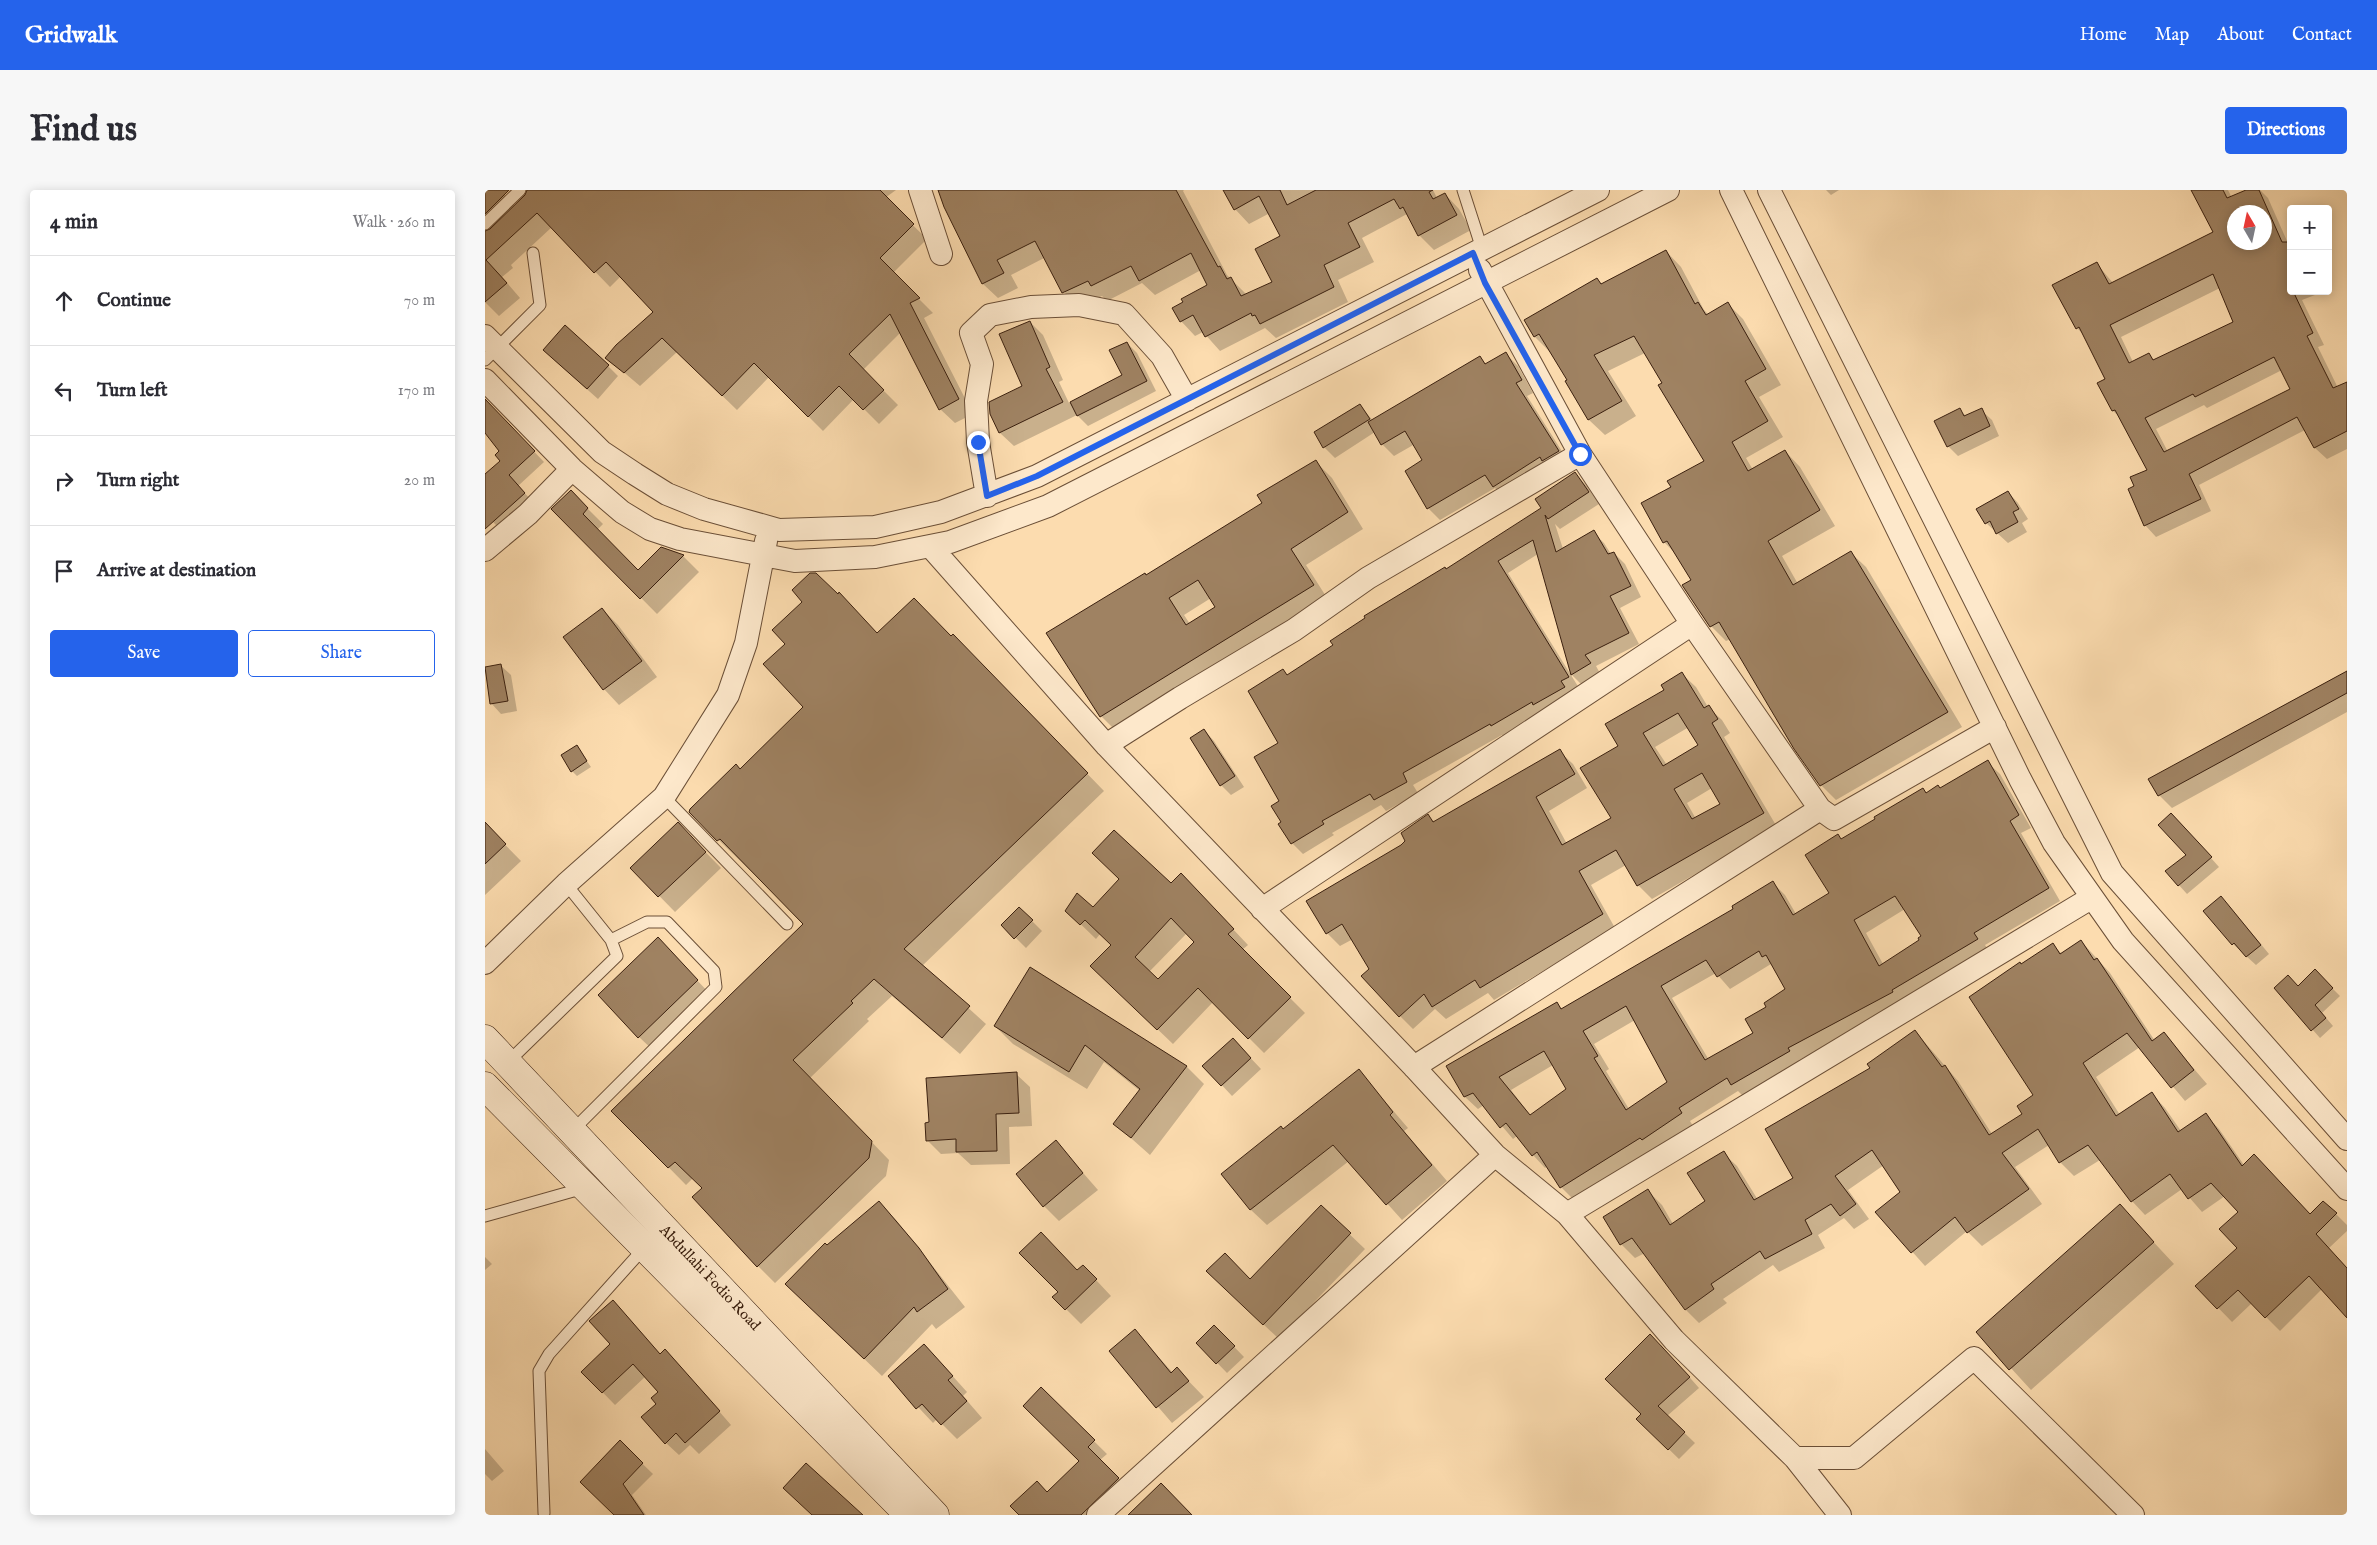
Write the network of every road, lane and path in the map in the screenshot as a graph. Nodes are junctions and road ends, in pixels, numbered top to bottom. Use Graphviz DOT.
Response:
graph roads {
  1 [pos="520,190"];
  2 [pos="920,190"];
  3 [pos="1463,190"];
  4 [pos="1598,190"];
  5 [pos="1668,190"];
  6 [pos="1731,190"];
  7 [pos="1769,190"];
  8 [pos="485,224"];
  9 [pos="1477,251"];
  10 [pos="533,253"];
  11 [pos="941,254"];
  12 [pos="1485,283"];
  13 [pos="489,348"];
  14 [pos="485,380"];
  15 [pos="1187,400"];
  16 [pos="1580,454"];
  17 [pos="572,468"];
  18 [pos="987,496"];
  19 [pos="767,526"];
  20 [pos="930,546"];
  21 [pos="485,550"];
  22 [pos="765,554"];
  23 [pos="1692,624"];
  24 [pos="1995,727"];
  25 [pos="1106,745"];
  26 [pos="664,797"];
  27 [pos="1820,809"];
  28 [pos="566,884"];
  29 [pos="2091,898"];
  30 [pos="1262,909"];
  31 [pos="787,924"];
  32 [pos="611,940"];
  33 [pos="485,963"];
  34 [pos="485,1039"];
  35 [pos="508,1062"];
  36 [pos="1414,1067"];
  37 [pos="486,1089"];
  38 [pos="572,1130"];
  39 [pos="2347,1138"];
  40 [pos="1495,1155"];
  41 [pos="585,1187"];
  42 [pos="2347,1189"];
  43 [pos="1567,1214"];
  44 [pos="485,1216"];
  45 [pos="645,1248"];
  46 [pos="1795,1458"];
  47 [pos="544,1513"];
  48 [pos="909,1515"];
  49 [pos="935,1515"];
  50 [pos="1098,1515"];
  51 [pos="1840,1515"];
  52 [pos="2133,1515"];
  1 -- 8 [label="lane"];
  2 -- 11 [label="street"];
  3 -- 9 [label="lane"];
  4 -- 9 [label="street"];
  5 -- 12 [label="street"];
  6 -- 24 [label="street"];
  7 -- 39 [label="street"];
  9 -- 12 [label="street"];
  9 -- 15 [label="street"];
  10 -- 13 [label="lane"];
  12 -- 16 [label="street"];
  12 -- 20 [label="street"];
  13 -- 19 [label="street"];
  14 -- 17 [label="street"];
  15 -- 18 [label="street"];
  15 -- 18 [label="street"];
  16 -- 23 [label="street"];
  16 -- 25 [label="street"];
  17 -- 21 [label="street"];
  17 -- 22 [label="street"];
  18 -- 19 [label="street"];
  19 -- 22 [label="street"];
  20 -- 22 [label="street"];
  20 -- 25 [label="street"];
  22 -- 26 [label="street"];
  23 -- 27 [label="street"];
  23 -- 30 [label="street"];
  24 -- 27 [label="street"];
  24 -- 29 [label="street"];
  25 -- 30 [label="street"];
  26 -- 28 [label="street"];
  26 -- 31 [label="lane"];
  27 -- 36 [label="street"];
  28 -- 32 [label="lane"];
  28 -- 33 [label="street"];
  29 -- 42 [label="street"];
  29 -- 43 [label="street"];
  30 -- 36 [label="street"];
  32 -- 35 [label="lane"];
  32 -- 38 [label="lane"];
  34 -- 35 [label="main road, Abdullahi Fodio Road"];
  35 -- 38 [label="main road, Abdullahi Fodio Road"];
  36 -- 40 [label="street"];
  37 -- 41 [label="main road, Abdullahi Fodio Road"];
  38 -- 49 [label="main road, Abdullahi Fodio Road"];
  40 -- 43 [label="street"];
  40 -- 50 [label="street"];
  41 -- 44 [label="lane"];
  41 -- 45 [label="main road, Abdullahi Fodio Road"];
  43 -- 46 [label="street"];
  45 -- 47 [label="lane"];
  45 -- 48 [label="main road, Abdullahi Fodio Road"];
  46 -- 51 [label="street"];
  46 -- 52 [label="street"];
}
